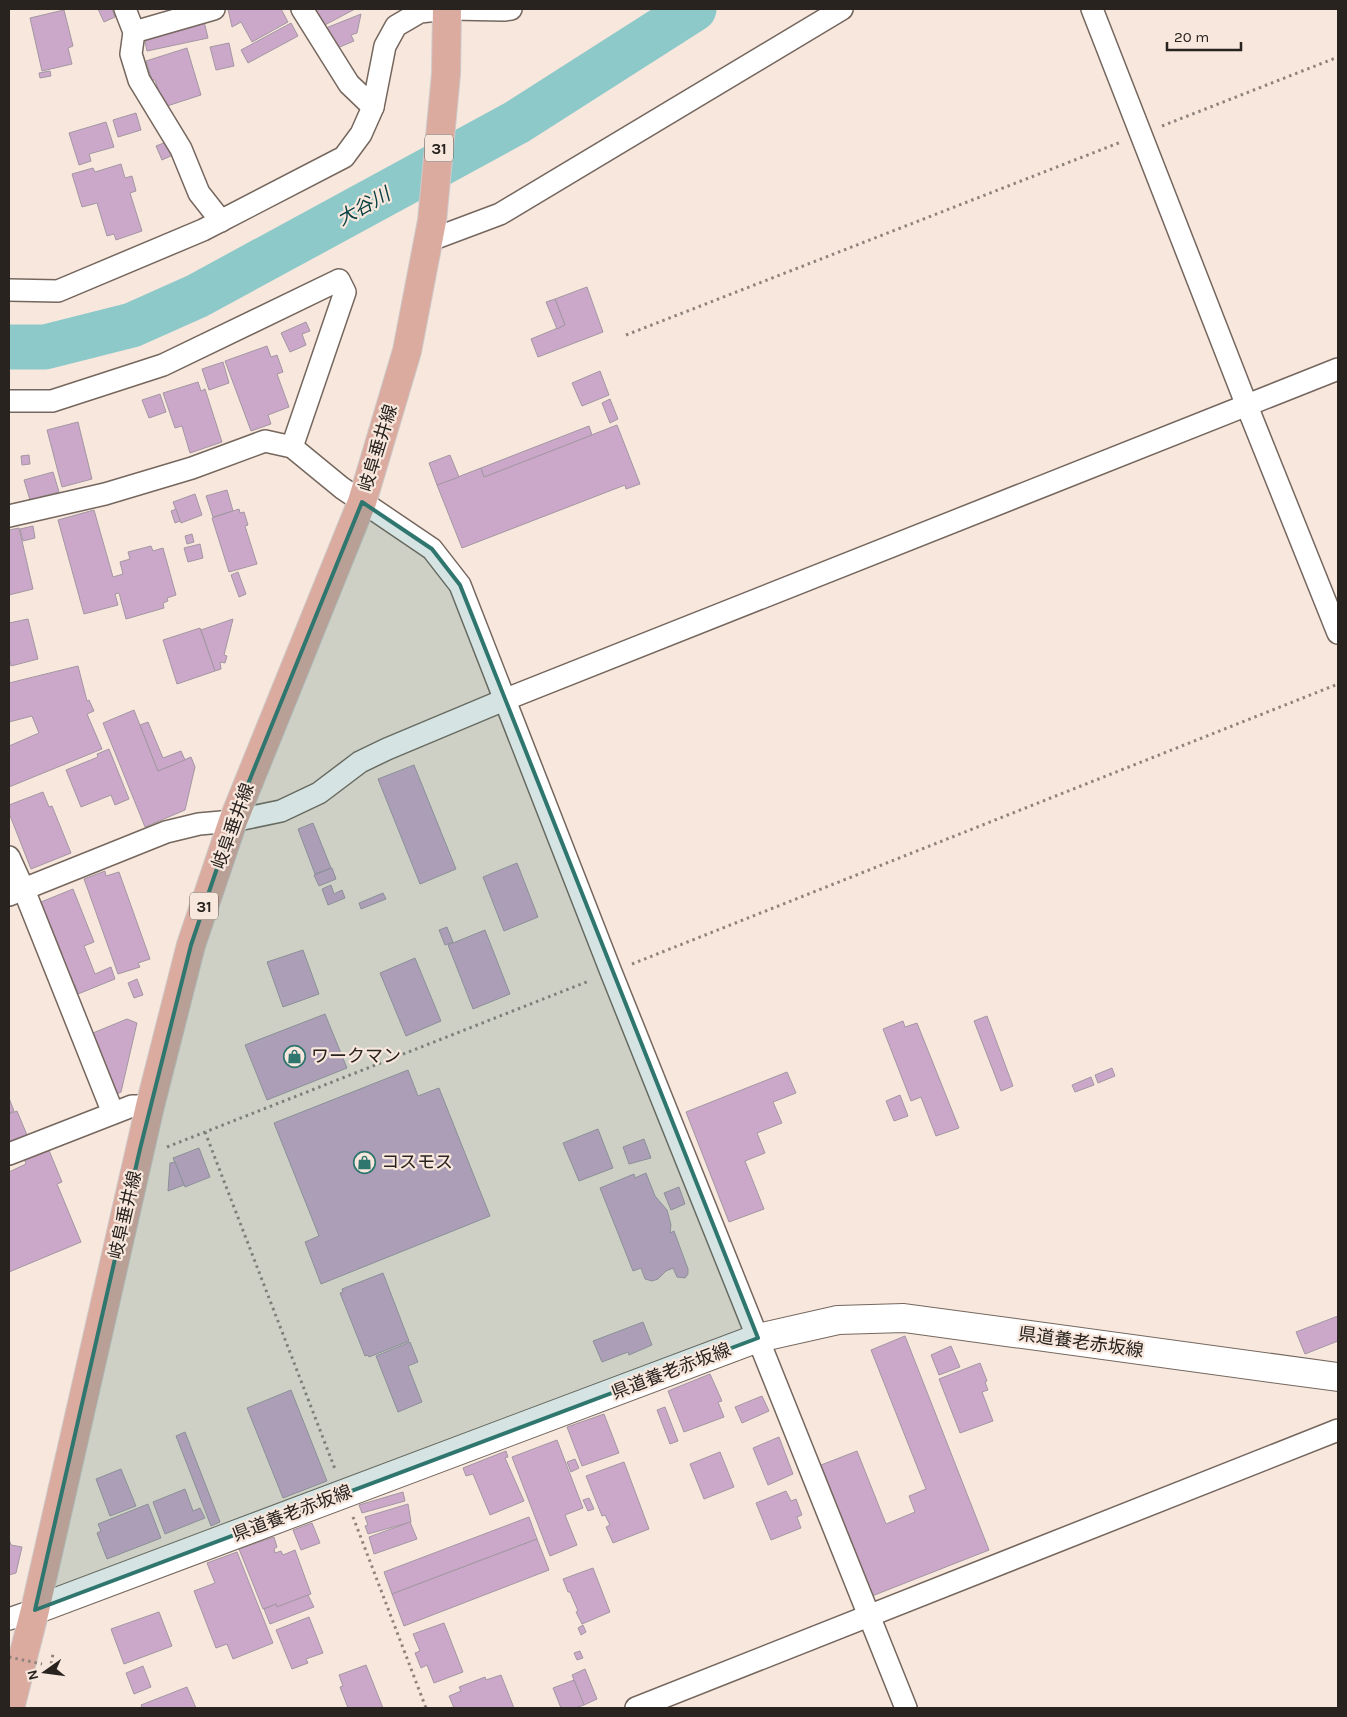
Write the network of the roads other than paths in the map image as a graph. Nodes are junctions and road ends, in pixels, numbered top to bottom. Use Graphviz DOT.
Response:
graph roads {
  1 [pos="125,9"];
  2 [pos="214,9"];
  3 [pos="302,9"];
  4 [pos="446,9"];
  5 [pos="452,9"];
  6 [pos="511,9"];
  7 [pos="842,9"];
  8 [pos="1092,9"];
  9 [pos="134,32"];
  10 [pos="373,107"];
  11 [pos="221,220"];
  12 [pos="430,231"];
  13 [pos="9,290"];
  14 [pos="1338,369"];
  15 [pos="9,401"];
  16 [pos="1247,406"];
  17 [pos="292,447"];
  18 [pos="362,502"];
  19 [pos="9,516"];
  20 [pos="1338,633"];
  21 [pos="504,700"];
  22 [pos="233,821"];
  23 [pos="9,857"];
  24 [pos="16,892"];
  25 [pos="150,1106"];
  26 [pos="112,1113"];
  27 [pos="9,1154"];
  28 [pos="758,1338"];
  29 [pos="1338,1377"];
  30 [pos="1338,1430"];
  31 [pos="35,1610"];
  32 [pos="870,1617"];
  33 [pos="9,1619"];
  34 [pos="10,1708"];
  35 [pos="636,1708"];
  36 [pos="906,1708"];
  1 -- 9 [label="street"];
  2 -- 9 [label="street"];
  3 -- 10 [label="street"];
  4 -- 10 [label="street"];
  4 -- 12 [label="main road, 岐阜垂井線 / 31"];
  5 -- 6 [label="street"];
  7 -- 12 [label="street"];
  8 -- 16 [label="street"];
  9 -- 11 [label="street"];
  10 -- 11 [label="street"];
  11 -- 13 [label="street"];
  12 -- 18 [label="main road, 岐阜垂井線 / 31"];
  14 -- 16 [label="street"];
  15 -- 17 [label="street"];
  16 -- 20 [label="street"];
  16 -- 21 [label="street"];
  17 -- 18 [label="street"];
  17 -- 19 [label="street"];
  18 -- 21 [label="street"];
  18 -- 22 [label="main road, 岐阜垂井線 / 31"];
  21 -- 22 [label="street"];
  21 -- 28 [label="street"];
  22 -- 24 [label="street"];
  22 -- 25 [label="main road, 岐阜垂井線 / 31"];
  23 -- 24 [label="street"];
  24 -- 26 [label="street"];
  25 -- 26 [label="street"];
  25 -- 31 [label="main road, 岐阜垂井線 / 31"];
  26 -- 27 [label="street"];
  28 -- 29 [label="main road, 県道養老赤坂線"];
  28 -- 31 [label="main road, 県道養老赤坂線"];
  28 -- 32 [label="street"];
  30 -- 32 [label="street"];
  31 -- 33 [label="street"];
  31 -- 34 [label="main road, 岐阜垂井線 / 31"];
  32 -- 35 [label="street"];
  32 -- 36 [label="street"];
}
